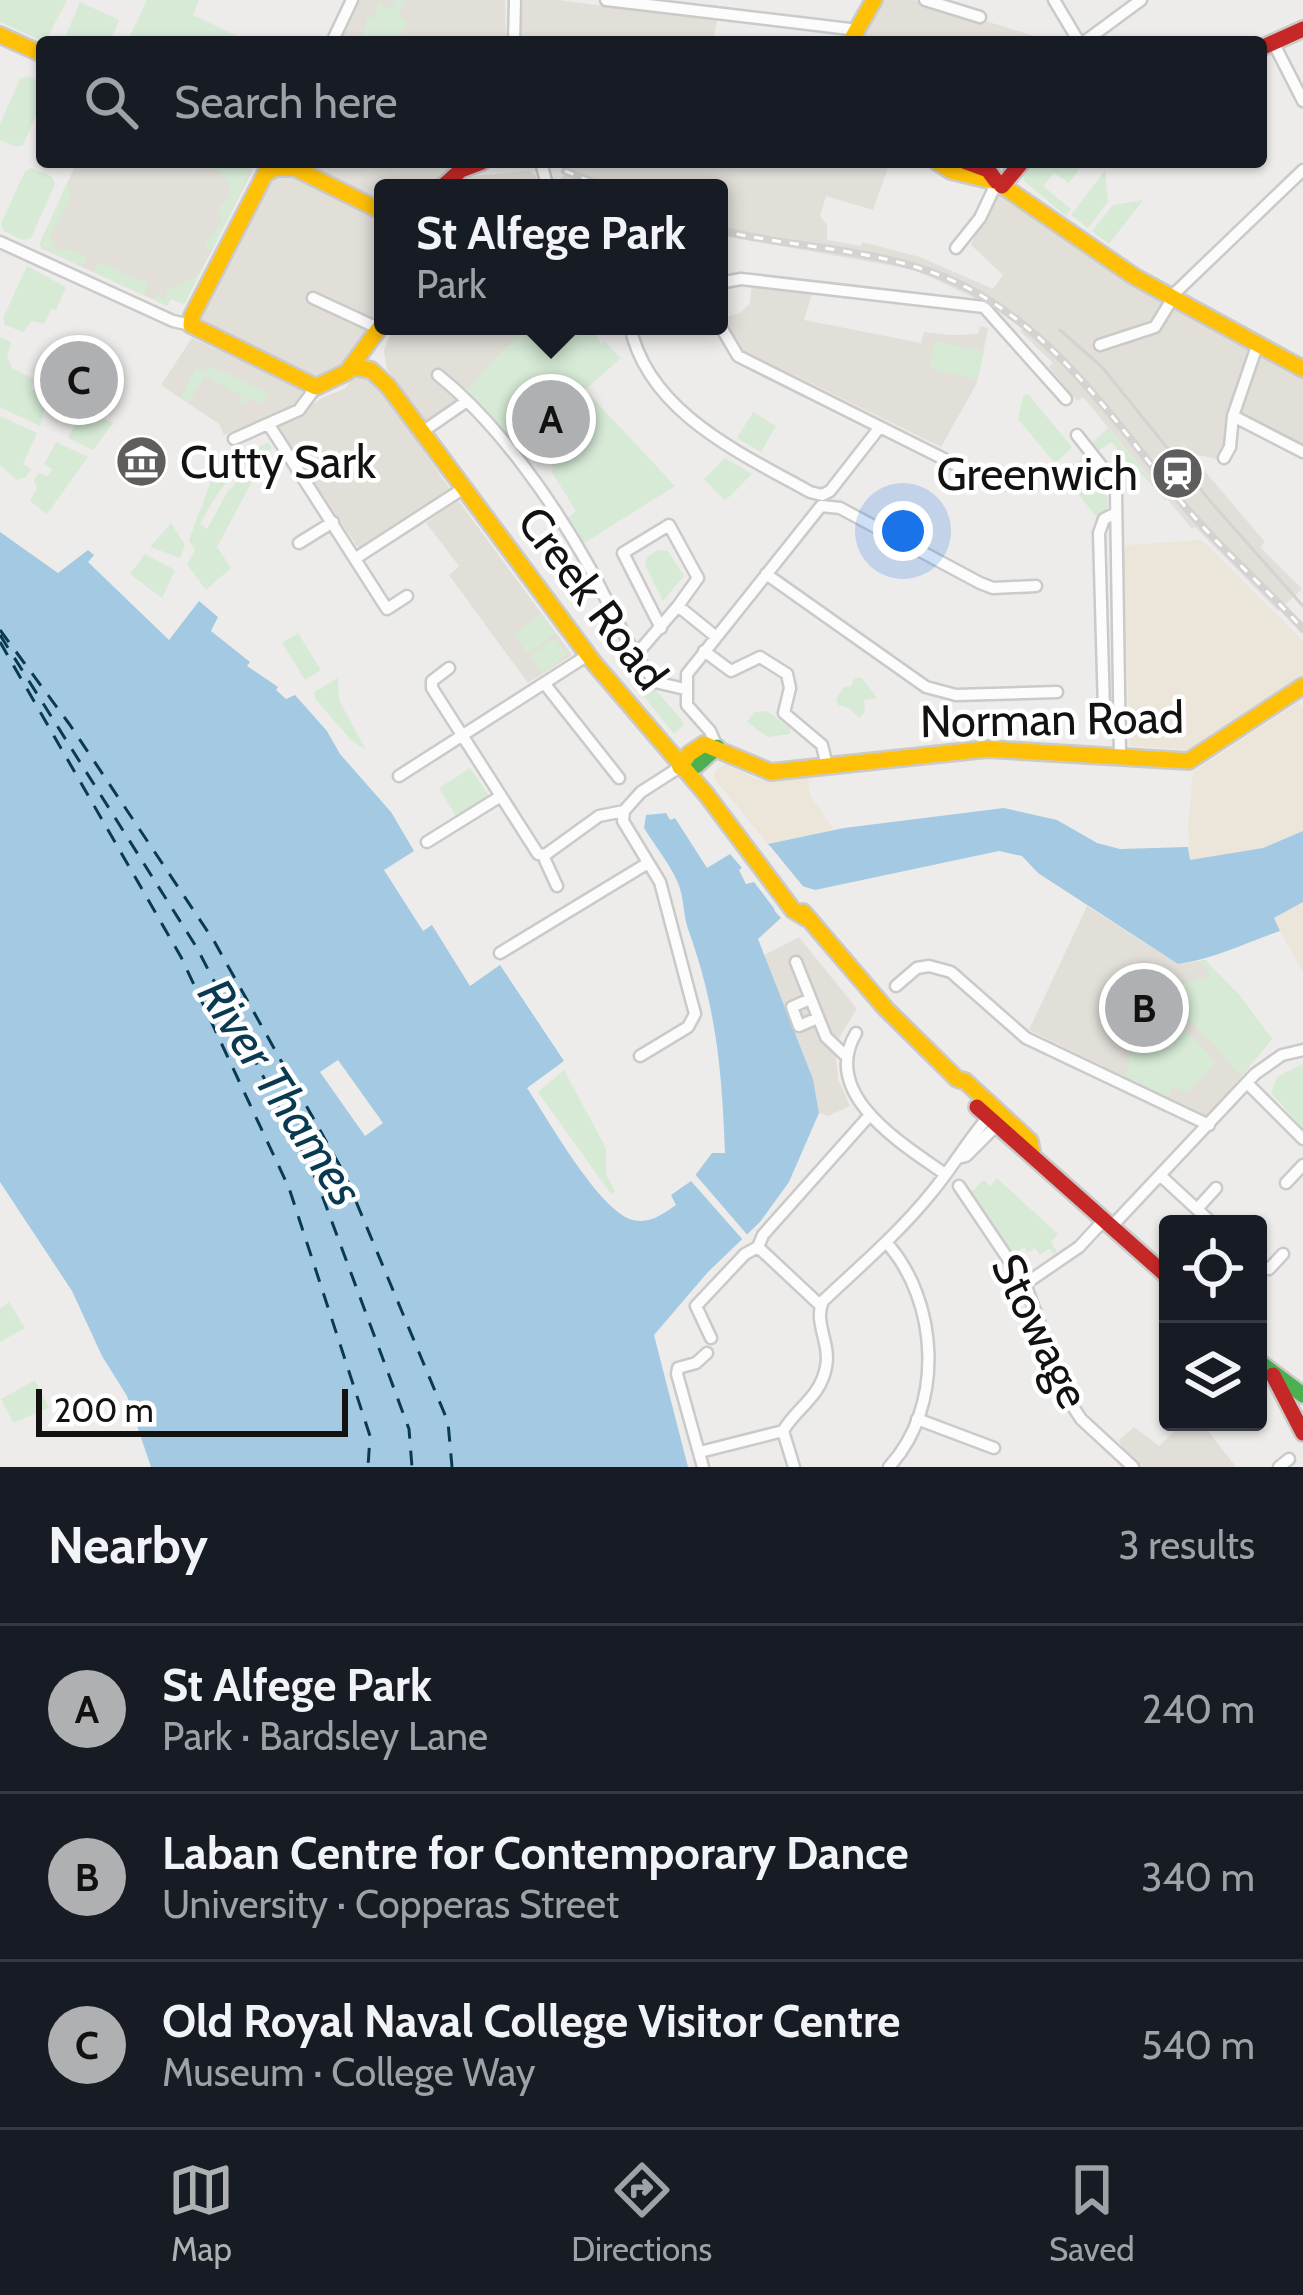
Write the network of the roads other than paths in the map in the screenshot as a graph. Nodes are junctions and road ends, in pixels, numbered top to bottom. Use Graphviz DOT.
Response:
graph roads {
  1 [pos="352,0"];
  2 [pos="514,0"];
  3 [pos="606,0"];
  4 [pos="874,0"];
  5 [pos="926,0"];
  6 [pos="1054,0"];
  7 [pos="1141,0"];
  8 [pos="980,17"];
  9 [pos="1303,28"];
  10 [pos="0,35"];
  11 [pos="335,36"];
  12 [pos="514,36"];
  13 [pos="854,36"];
  14 [pos="1077,36"];
  15 [pos="1090,36"];
  16 [pos="1267,45"];
  17 [pos="36,51"];
  18 [pos="1303,101"];
  19 [pos="263,168"];
  20 [pos="293,168"];
  21 [pos="947,168"];
  22 [pos="1303,170"];
  23 [pos="995,175"];
  24 [pos="374,208"];
  25 [pos="0,242"];
  26 [pos="956,248"];
  27 [pos="728,281"];
  28 [pos="313,298"];
  29 [pos="1173,299"];
  30 [pos="374,323"];
  31 [pos="191,326"];
  32 [pos="375,335"];
  33 [pos="381,335"];
  34 [pos="633,335"];
  35 [pos="726,335"];
  36 [pos="1100,345"];
  37 [pos="1258,346"];
  38 [pos="352,367"];
  39 [pos="1303,369"];
  40 [pos="438,375"];
  41 [pos="388,386"];
  42 [pos="316,387"];
  43 [pos="1044,400"];
  44 [pos="470,404"];
  45 [pos="1232,416"];
  46 [pos="268,425"];
  47 [pos="880,427"];
  48 [pos="422,432"];
  49 [pos="1076,435"];
  50 [pos="234,439"];
  51 [pos="1303,452"];
  52 [pos="1224,458"];
  53 [pos="1005,484"];
  54 [pos="464,488"];
  55 [pos="333,522"];
  56 [pos="299,543"];
  57 [pos="356,558"];
  58 [pos="766,574"];
  59 [pos="1036,586"];
  60 [pos="407,596"];
  61 [pos="678,606"];
  62 [pos="661,628"];
  63 [pos="716,636"];
  64 [pos="704,651"];
  65 [pos="588,655"];
  66 [pos="635,656"];
  67 [pos="449,668"];
  68 [pos="544,682"];
  69 [pos="1303,686"];
  70 [pos="685,689"];
  71 [pos="1057,692"];
  72 [pos="463,735"];
  73 [pos="717,747"];
  74 [pos="1120,755"];
  75 [pos="827,766"];
  76 [pos="680,767"];
  77 [pos="398,776"];
  78 [pos="619,778"];
  79 [pos="502,796"];
  80 [pos="624,811"];
  81 [pos="427,842"];
  82 [pos="543,858"];
  83 [pos="648,862"];
  84 [pos="571,909"];
  85 [pos="500,953"];
  86 [pos="796,962"];
  87 [pos="896,986"];
  88 [pos="811,999"];
  89 [pos="818,1018"];
  90 [pos="856,1034"];
  91 [pos="1303,1049"];
  92 [pos="640,1055"];
  93 [pos="847,1058"];
  94 [pos="1246,1084"];
  95 [pos="869,1116"];
  96 [pos="996,1118"];
  97 [pos="1209,1125"];
  98 [pos="1303,1139"];
  99 [pos="1303,1165"];
  100 [pos="946,1174"];
  101 [pos="1162,1177"];
  102 [pos="959,1186"];
  103 [pos="1282,1186"];
  104 [pos="1216,1188"];
  105 [pos="1197,1209"];
  106 [pos="1203,1215"];
  107 [pos="1109,1223"];
  108 [pos="886,1242"];
  109 [pos="758,1247"];
  110 [pos="1282,1254"];
  111 [pos="1159,1269"];
  112 [pos="1267,1269"];
  113 [pos="1025,1284"];
  114 [pos="820,1305"];
  115 [pos="711,1338"];
  116 [pos="707,1353"];
  117 [pos="1267,1369"];
  118 [pos="1273,1375"];
  119 [pos="1303,1395"];
  120 [pos="917,1419"];
  121 [pos="1302,1426"];
  122 [pos="783,1431"];
  123 [pos="994,1448"];
  124 [pos="700,1452"];
  125 [pos="1128,1463"];
  126 [pos="703,1467"];
  127 [pos="794,1467"];
  128 [pos="889,1467"];
  1 -- 11 [label="street"];
  2 -- 12 [label="street"];
  3 -- 13 [label="street"];
  4 -- 13 [label="main road"];
  5 -- 8 [label="street"];
  6 -- 14 [label="street"];
  7 -- 15 [label="street"];
  9 -- 16 [label="main road"];
  10 -- 17 [label="main road"];
  16 -- 18 [label="street"];
  19 -- 31 [label="main road"];
  20 -- 24 [label="main road"];
  21 -- 23 [label="main road"];
  22 -- 29 [label="street"];
  23 -- 26 [label="street"];
  23 -- 29 [label="main road"];
  25 -- 31 [label="street"];
  27 -- 43 [label="street"];
  28 -- 30 [label="street"];
  29 -- 36 [label="street"];
  29 -- 37 [label="main road"];
  31 -- 42 [label="main road"];
  32 -- 38 [label="main road"];
  33 -- 41 [label="main road, Creek Road"];
  34 -- 47 [label="street"];
  35 -- 47 [label="street"];
  37 -- 39 [label="main road"];
  37 -- 45 [label="street"];
  38 -- 41 [label="main road, Creek Road"];
  38 -- 42 [label="main road"];
  40 -- 44 [label="street"];
  41 -- 48 [label="main road, Creek Road"];
  42 -- 46 [label="street"];
  44 -- 48 [label="street"];
  44 -- 66 [label="street"];
  45 -- 51 [label="street"];
  45 -- 52 [label="street"];
  46 -- 50 [label="street"];
  46 -- 55 [label="street"];
  47 -- 53 [label="street"];
  48 -- 54 [label="main road, Creek Road"];
  49 -- 74 [label="street"];
  54 -- 57 [label="street"];
  54 -- 65 [label="main road, Creek Road"];
  55 -- 56 [label="street"];
  55 -- 57 [label="street"];
  57 -- 60 [label="street"];
  58 -- 59 [label="street"];
  58 -- 63 [label="street"];
  58 -- 71 [label="street"];
  61 -- 62 [label="street"];
  61 -- 62 [label="street"];
  61 -- 63 [label="street"];
  62 -- 66 [label="street"];
  63 -- 64 [label="street"];
  64 -- 70 [label="street"];
  64 -- 75 [label="street"];
  65 -- 68 [label="street"];
  65 -- 76 [label="main road, Creek Road"];
  66 -- 70 [label="street"];
  67 -- 72 [label="street"];
  68 -- 72 [label="street"];
  68 -- 78 [label="street"];
  69 -- 74 [label="main road, Norman Road"];
  70 -- 73 [label="street"];
  72 -- 77 [label="street"];
  72 -- 79 [label="street"];
  73 -- 75 [label="main road, Norman Road"];
  73 -- 76 [label="main road"];
  74 -- 75 [label="main road, Norman Road"];
  76 -- 80 [label="street"];
  76 -- 96 [label="main road, Creek Road"];
  79 -- 81 [label="street"];
  79 -- 82 [label="street"];
  80 -- 82 [label="street"];
  80 -- 83 [label="street"];
  82 -- 84 [label="street"];
  83 -- 84 [label="street"];
  83 -- 92 [label="street"];
  84 -- 85 [label="street"];
  86 -- 88 [label="street"];
  87 -- 97 [label="street"];
  88 -- 89 [label="street"];
  88 -- 89 [label="street"];
  89 -- 93 [label="street"];
  90 -- 93 [label="street"];
  91 -- 94 [label="street"];
  93 -- 95 [label="street"];
  94 -- 97 [label="street"];
  94 -- 98 [label="street"];
  95 -- 100 [label="street"];
  95 -- 109 [label="street"];
  96 -- 100 [label="street"];
  96 -- 107 [label="main road, Creek Road"];
  97 -- 101 [label="street"];
  99 -- 103 [label="street"];
  100 -- 108 [label="street"];
  101 -- 105 [label="street"];
  101 -- 107 [label="street"];
  102 -- 113 [label="street, Stowage"];
  104 -- 105 [label="street"];
  105 -- 106 [label="street"];
  107 -- 111 [label="main road, Creek Road"];
  107 -- 113 [label="street"];
  108 -- 114 [label="street"];
  108 -- 120 [label="street"];
  109 -- 114 [label="street"];
  109 -- 115 [label="street"];
  110 -- 112 [label="street"];
  113 -- 125 [label="street, Stowage"];
  114 -- 122 [label="street"];
  116 -- 124 [label="street"];
  117 -- 118 [label="main road"];
  118 -- 119 [label="main road"];
  118 -- 121 [label="main road"];
  120 -- 123 [label="street"];
  120 -- 128 [label="street"];
  122 -- 124 [label="street"];
  122 -- 127 [label="street"];
  124 -- 126 [label="street"];
}
